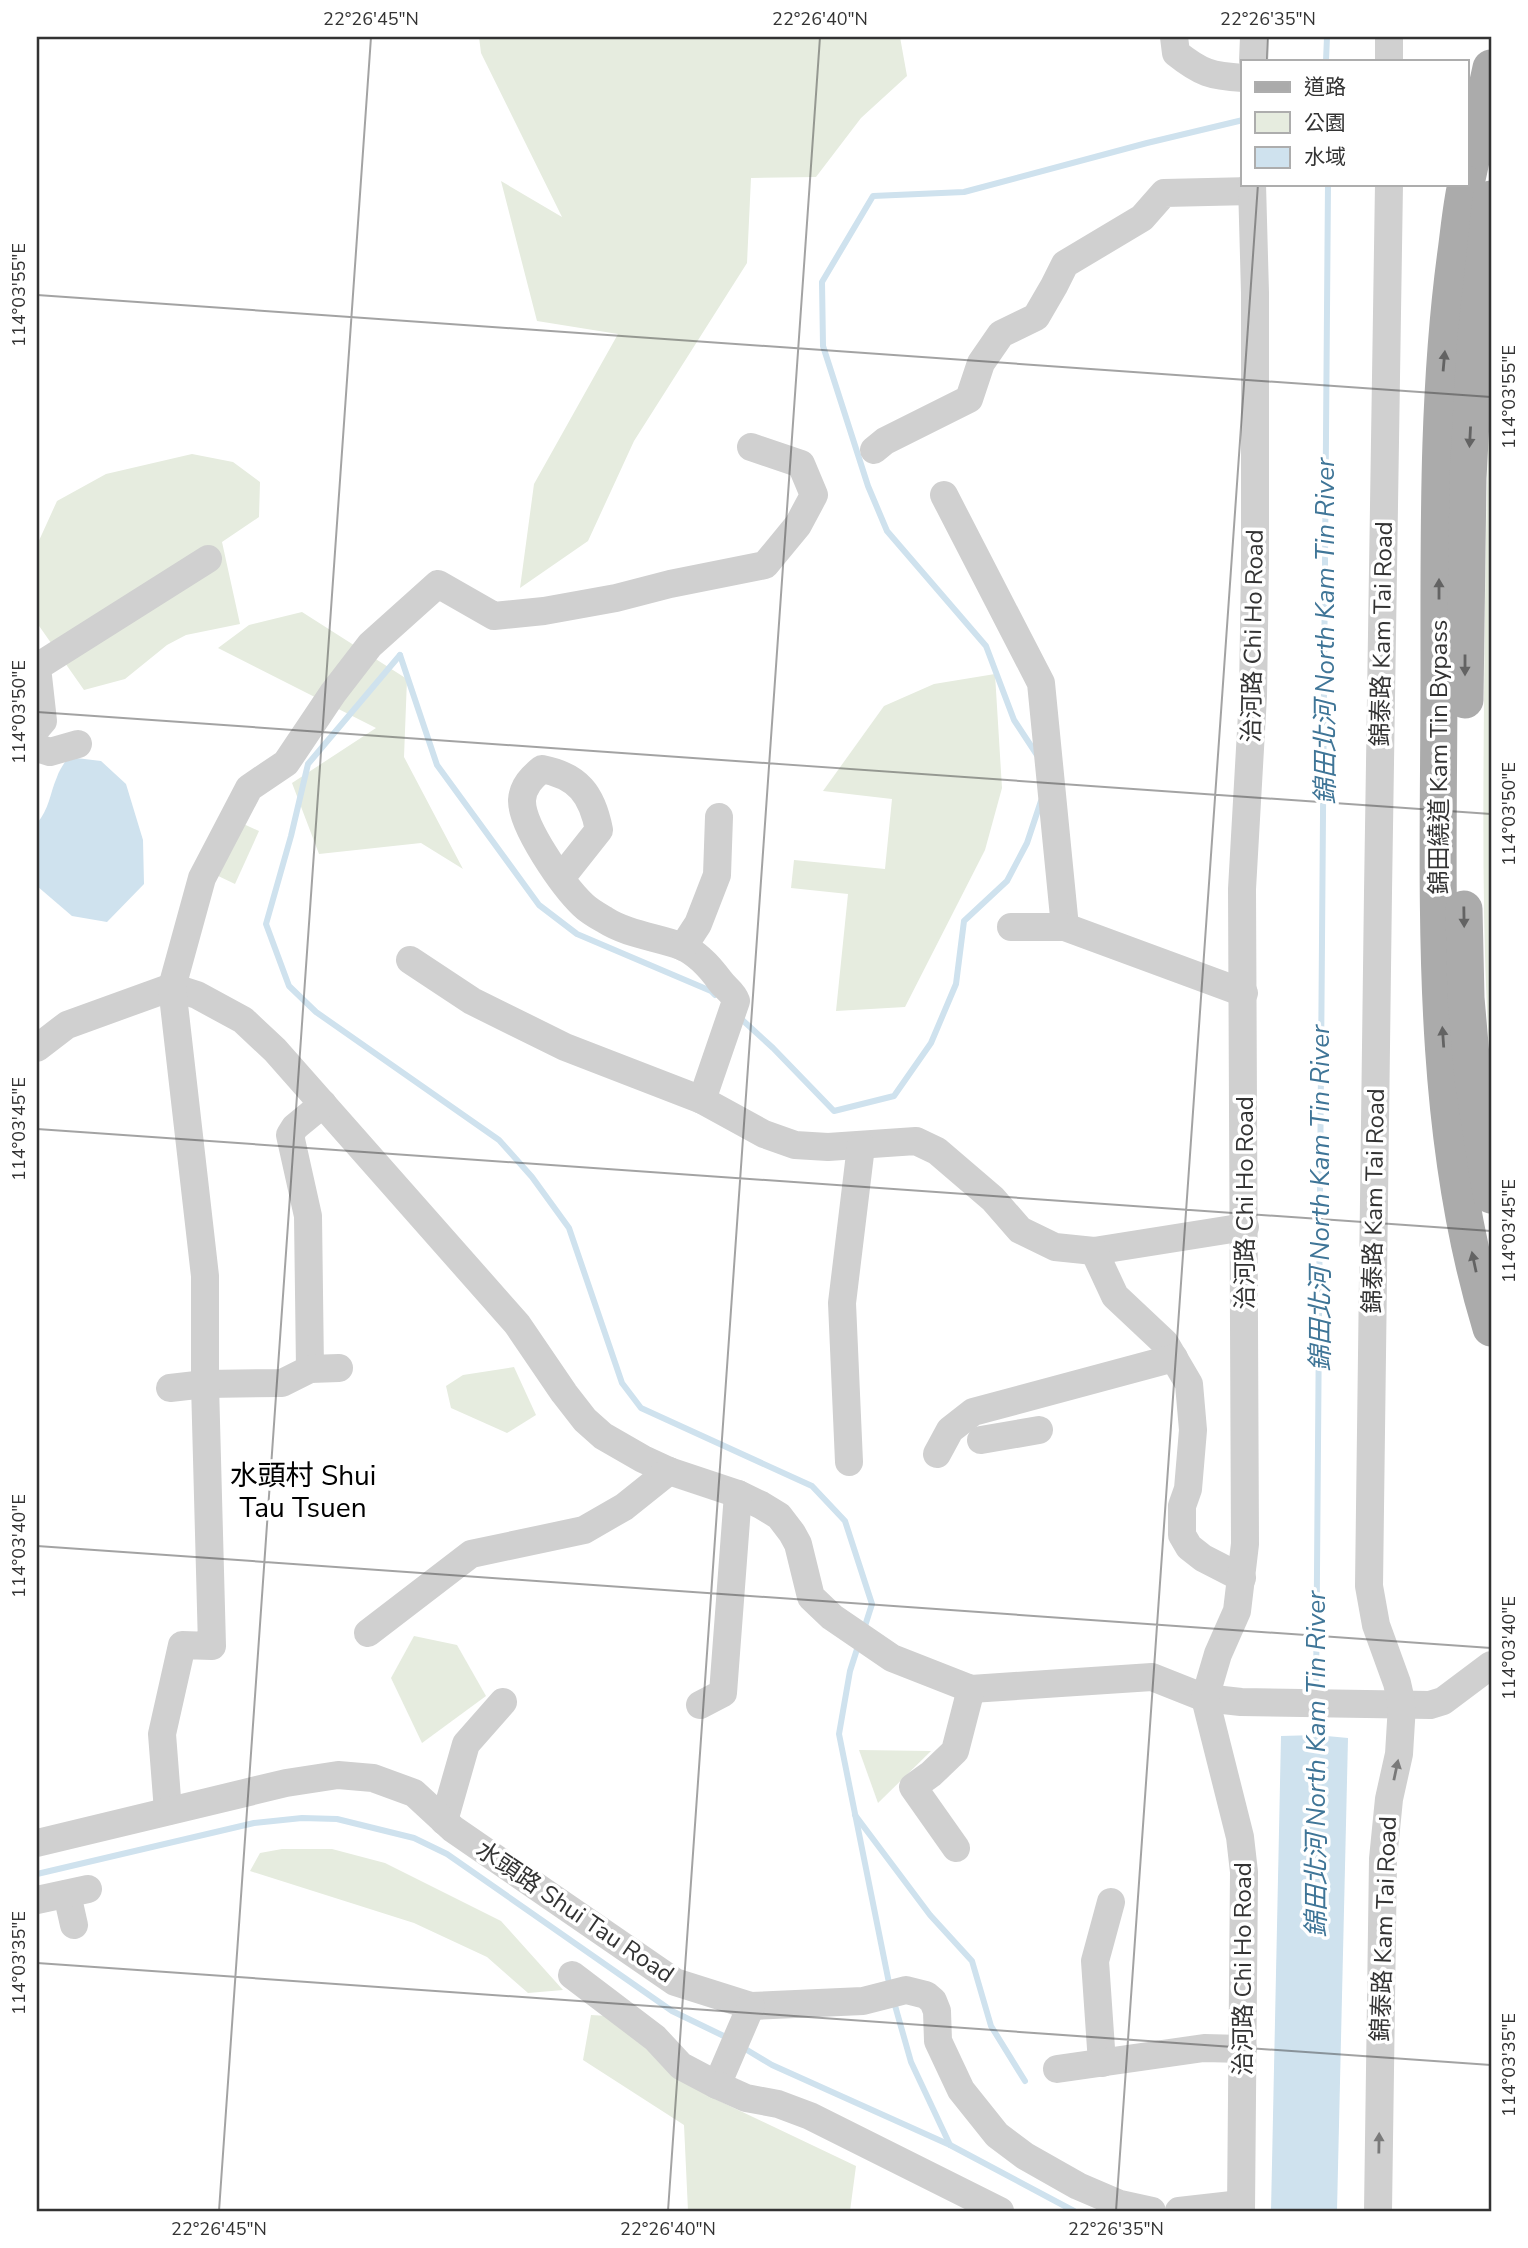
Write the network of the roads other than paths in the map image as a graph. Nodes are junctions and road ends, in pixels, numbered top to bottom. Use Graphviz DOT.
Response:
graph roads {
  1 [pos="1174,37"];
  2 [pos="1254,37"];
  3 [pos="1389,37"];
  4 [pos="1253,60"];
  5 [pos="1389,60"];
  6 [pos="1491,68"];
  7 [pos="1241,78"];
  8 [pos="1468,172"];
  9 [pos="1390,186"];
  10 [pos="1465,186"];
  11 [pos="1252,187"];
  12 [pos="1491,199"];
  13 [pos="751,447"];
  14 [pos="874,450"];
  15 [pos="944,495"];
  16 [pos="208,559"];
  17 [pos="37,728"];
  18 [pos="78,744"];
  19 [pos="37,748"];
  20 [pos="719,817"];
  21 [pos="561,877"];
  22 [pos="1011,927"];
  23 [pos="1065,927"];
  24 [pos="683,947"];
  25 [pos="410,960"];
  26 [pos="172,987"];
  27 [pos="1244,993"];
  28 [pos="37,1048"];
  29 [pos="702,1100"];
  30 [pos="323,1104"];
  31 [pos="860,1146"];
  32 [pos="1491,1195"];
  33 [pos="1245,1227"];
  34 [pos="1094,1251"];
  35 [pos="1491,1328"];
  36 [pos="1174,1358"];
  37 [pos="339,1368"];
  38 [pos="310,1369"];
  39 [pos="205,1384"];
  40 [pos="170,1388"];
  41 [pos="1039,1430"];
  42 [pos="981,1440"];
  43 [pos="937,1454"];
  44 [pos="849,1462"];
  45 [pos="669,1471"];
  46 [pos="738,1494"];
  47 [pos="1242,1578"];
  48 [pos="369,1633"];
  49 [pos="1491,1665"];
  50 [pos="971,1689"];
  51 [pos="1205,1698"];
  52 [pos="503,1702"];
  53 [pos="700,1705"];
  54 [pos="1402,1705"];
  55 [pos="168,1811"];
  56 [pos="444,1821"];
  57 [pos="37,1843"];
  58 [pos="956,1848"];
  59 [pos="37,1900"];
  60 [pos="1111,1902"];
  61 [pos="74,1925"];
  62 [pos="572,1975"];
  63 [pos="748,2013"];
  64 [pos="1243,2049"];
  65 [pos="1102,2063"];
  66 [pos="1057,2069"];
  67 [pos="717,2085"];
  68 [pos="1241,2208"];
  69 [pos="1000,2211"];
  70 [pos="1152,2211"];
  71 [pos="1179,2211"];
  72 [pos="1378,2211"];
  1 -- 7 [label="street"];
  2 -- 4 [label="street"];
  3 -- 5 [label="street"];
  6 -- 8 [label="main road, 錦田繞道 Kam Tin Bypass"];
  9 -- 54 [label="street, 錦泰路 Kam Tai Road"];
  35 -- 10 [label="main road, 錦田繞道 Kam Tin Bypass, one-way"];
  11 -- 14 [label="street"];
  11 -- 27 [label="street, 治河路 Chi Ho Road"];
  12 -- 32 [label="main road, 錦田繞道 Kam Tin Bypass, one-way"];
  13 -- 26 [label="street"];
  15 -- 23 [label="street"];
  16 -- 17 [label="street"];
  18 -- 19 [label="street"];
  20 -- 24 [label="street"];
  21 -- 24 [label="street"];
  22 -- 23 [label="street"];
  23 -- 27 [label="street"];
  24 -- 29 [label="street"];
  25 -- 29 [label="street"];
  26 -- 28 [label="street"];
  26 -- 30 [label="street"];
  26 -- 39 [label="street"];
  27 -- 33 [label="street, 治河路 Chi Ho Road"];
  29 -- 31 [label="street"];
  30 -- 38 [label="street"];
  30 -- 45 [label="street"];
  31 -- 34 [label="street"];
  31 -- 44 [label="street"];
  33 -- 34 [label="street"];
  33 -- 47 [label="street, 治河路 Chi Ho Road"];
  34 -- 36 [label="street"];
  36 -- 43 [label="street"];
  36 -- 47 [label="street"];
  37 -- 38 [label="street"];
  38 -- 39 [label="street"];
  39 -- 40 [label="street"];
  39 -- 55 [label="street"];
  41 -- 42 [label="street"];
  45 -- 46 [label="street"];
  45 -- 48 [label="street"];
  46 -- 50 [label="street"];
  46 -- 53 [label="street"];
  47 -- 51 [label="street, 治河路 Chi Ho Road"];
  49 -- 54 [label="street"];
  50 -- 51 [label="street"];
  50 -- 58 [label="street"];
  51 -- 54 [label="street"];
  51 -- 64 [label="street, 治河路 Chi Ho Road"];
  52 -- 56 [label="street"];
  72 -- 54 [label="street, 錦泰路 Kam Tai Road, one-way"];
  55 -- 56 [label="street, 水頭路 Shui Tau Road"];
  55 -- 57 [label="street, 水頭路 Shui Tau Road"];
  56 -- 63 [label="street, 水頭路 Shui Tau Road"];
  59 -- 61 [label="street"];
  60 -- 65 [label="street"];
  62 -- 67 [label="street"];
  63 -- 67 [label="street"];
  63 -- 70 [label="street, 水頭路 Shui Tau Road"];
  64 -- 65 [label="street"];
  64 -- 68 [label="street, 治河路 Chi Ho Road"];
  65 -- 66 [label="street"];
  67 -- 69 [label="street"];
  68 -- 71 [label="street"];
}
